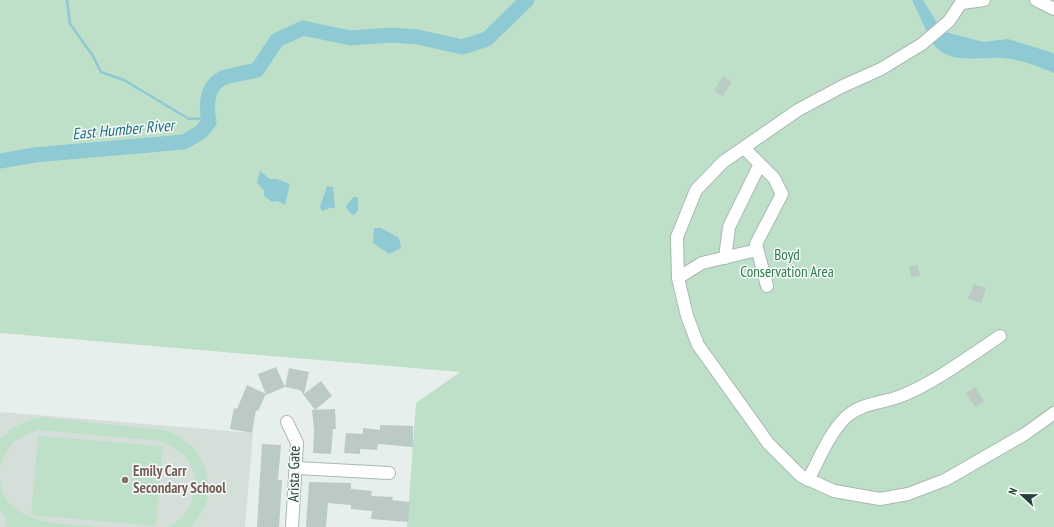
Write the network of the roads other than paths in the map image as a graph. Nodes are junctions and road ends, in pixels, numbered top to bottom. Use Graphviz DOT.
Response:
graph roads {
  1 [pos="984,0"];
  2 [pos="1036,0"];
  3 [pos="963,1"];
  4 [pos="1054,9"];
  5 [pos="744,148"];
  6 [pos="760,164"];
  7 [pos="757,250"];
  8 [pos="725,258"];
  9 [pos="678,278"];
  10 [pos="766,286"];
  11 [pos="1000,336"];
  12 [pos="1054,413"];
  13 [pos="287,422"];
  14 [pos="297,468"];
  15 [pos="389,473"];
  16 [pos="808,480"];
  17 [pos="292,527"];
  1 -- 3 [label="street"];
  2 -- 4 [label="street"];
  3 -- 5 [label="street"];
  5 -- 6 [label="street"];
  5 -- 9 [label="street"];
  6 -- 7 [label="street"];
  6 -- 8 [label="street"];
  7 -- 8 [label="street"];
  7 -- 10 [label="street"];
  8 -- 9 [label="street"];
  9 -- 16 [label="street"];
  11 -- 16 [label="street"];
  12 -- 16 [label="street"];
  13 -- 14 [label="street, Arista Gate"];
  14 -- 15 [label="street"];
  14 -- 17 [label="street, Arista Gate"];
}
